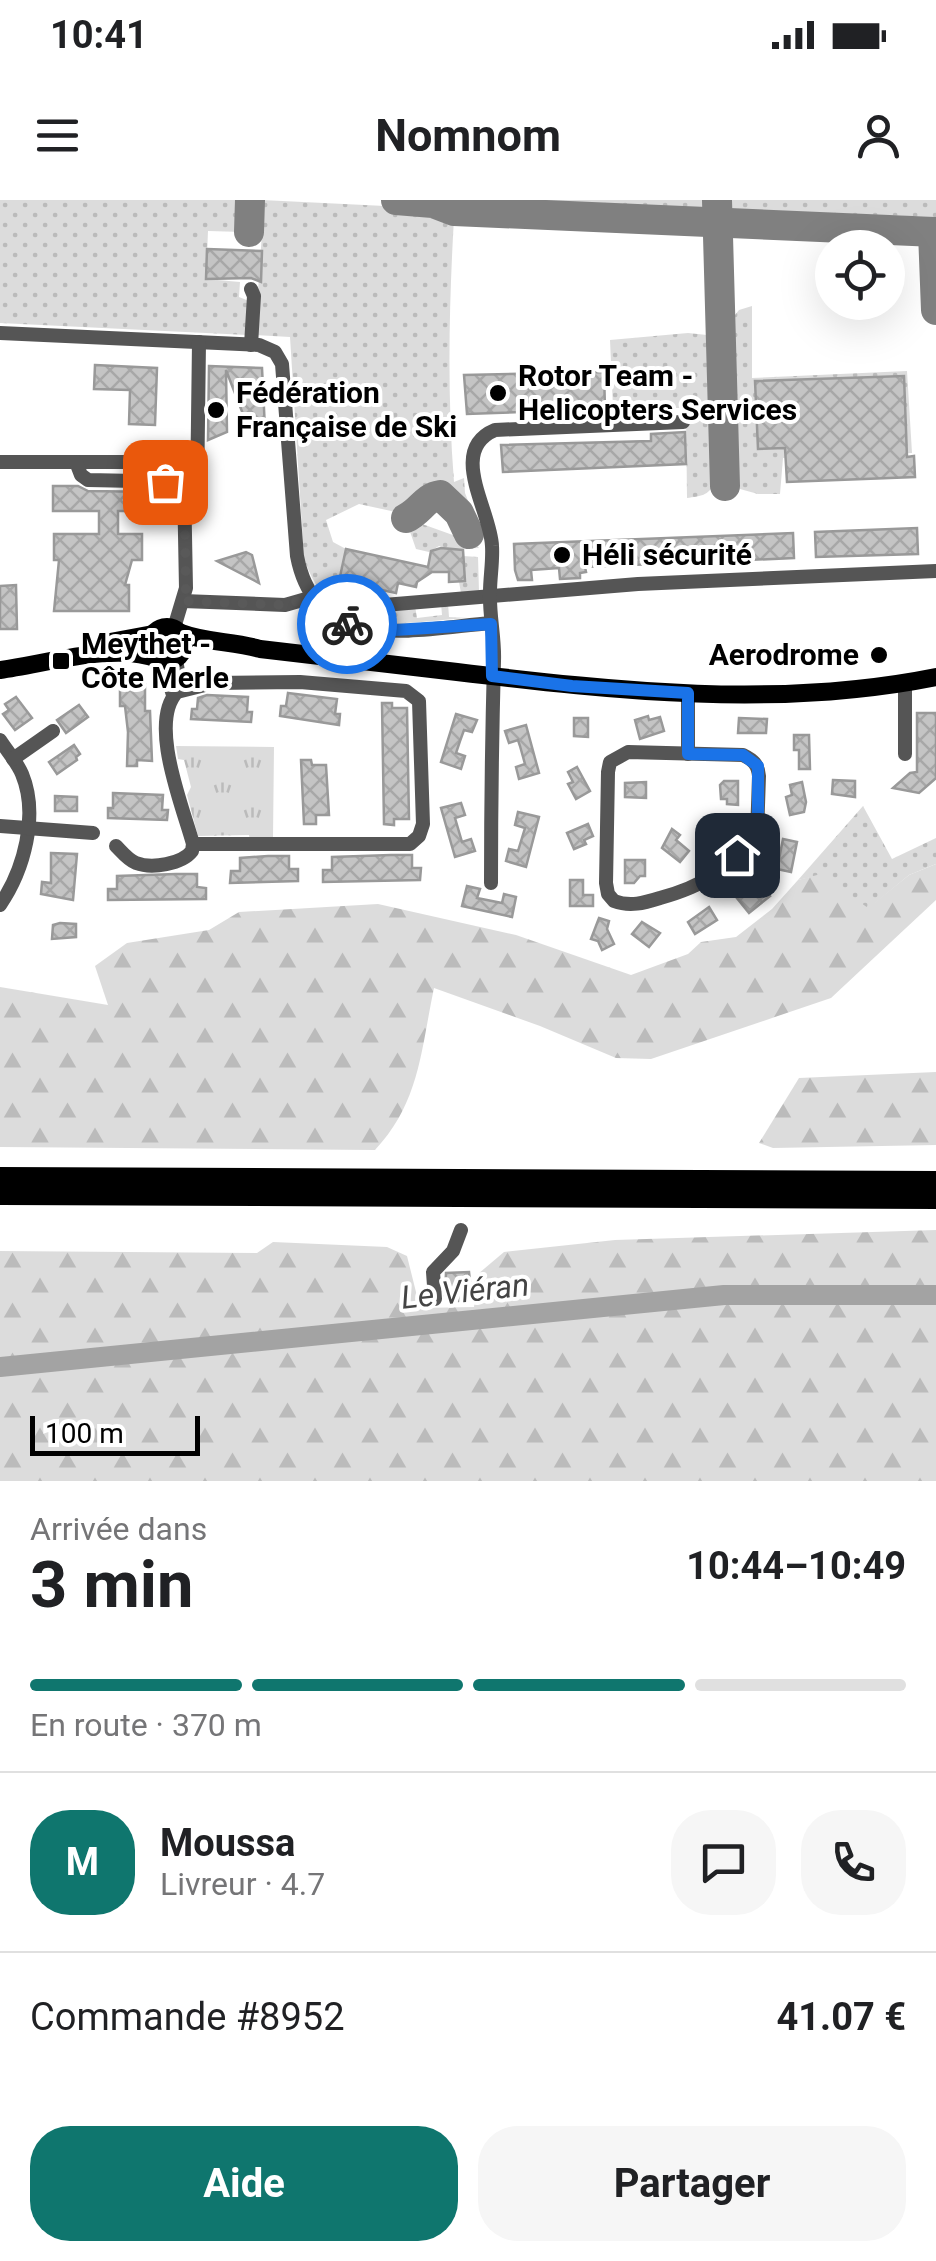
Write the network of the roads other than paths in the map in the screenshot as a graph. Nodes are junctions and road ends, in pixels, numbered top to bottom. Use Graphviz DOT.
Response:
graph roads {
  1 [pos="251,289"];
  2 [pos="0,333"];
  3 [pos="200,342"];
  4 [pos="251,345"];
  5 [pos="683,422"];
  6 [pos="0,462"];
  7 [pos="185,504"];
  8 [pos="936,571"];
  9 [pos="490,594"];
  10 [pos="313,596"];
  11 [pos="183,601"];
  12 [pos="384,605"];
  13 [pos="491,624"];
  14 [pos="178,631"];
  15 [pos="154,634"];
  16 [pos="260,649"];
  17 [pos="169,658"];
  18 [pos="1,663"];
  19 [pos="492,676"];
  20 [pos="936,678"];
  21 [pos="905,684"];
  22 [pos="178,692"];
  23 [pos="688,693"];
  24 [pos="53,731"];
  25 [pos="0,740"];
  26 [pos="688,754"];
  27 [pos="905,754"];
  28 [pos="13,759"];
  29 [pos="0,826"];
  30 [pos="28,828"];
  31 [pos="93,833"];
  32 [pos="193,844"];
  33 [pos="116,846"];
  34 [pos="491,883"];
  35 [pos="0,905"];
  36 [pos="0,1178"];
  37 [pos="936,1181"];
  38 [pos="0,1195"];
  39 [pos="936,1199"];
  40 [pos="460,1235"];
  41 [pos="435,1298"];
  1 -- 4 [label="street"];
  2 -- 3 [label="street"];
  3 -- 4 [label="street"];
  3 -- 7 [label="street"];
  4 -- 10 [label="street"];
  5 -- 9 [label="street"];
  6 -- 7 [label="street"];
  7 -- 11 [label="street"];
  8 -- 9 [label="street"];
  9 -- 12 [label="street"];
  9 -- 13 [label="street"];
  10 -- 11 [label="street"];
  10 -- 13 [label="street"];
  11 -- 14 [label="street"];
  13 -- 19 [label="street"];
  14 -- 15 [label="main road"];
  14 -- 16 [label="main road"];
  14 -- 17 [label="main road"];
  15 -- 17 [label="main road"];
  15 -- 18 [label="main road"];
  16 -- 17 [label="main road"];
  16 -- 19 [label="main road"];
  17 -- 18 [label="main road"];
  17 -- 22 [label="street"];
  19 -- 23 [label="main road"];
  19 -- 34 [label="street"];
  20 -- 21 [label="main road"];
  21 -- 23 [label="main road"];
  21 -- 27 [label="street"];
  22 -- 32 [label="street"];
  22 -- 32 [label="street"];
  23 -- 26 [label="street"];
  24 -- 28 [label="street"];
  25 -- 28 [label="street"];
  26 -- 26 [label="street"];
  28 -- 30 [label="street"];
  29 -- 30 [label="street"];
  30 -- 31 [label="street"];
  30 -- 35 [label="street"];
  32 -- 33 [label="street"];
  36 -- 37 [label="highway"];
  38 -- 39 [label="highway"];
  40 -- 41 [label="street"];
}
